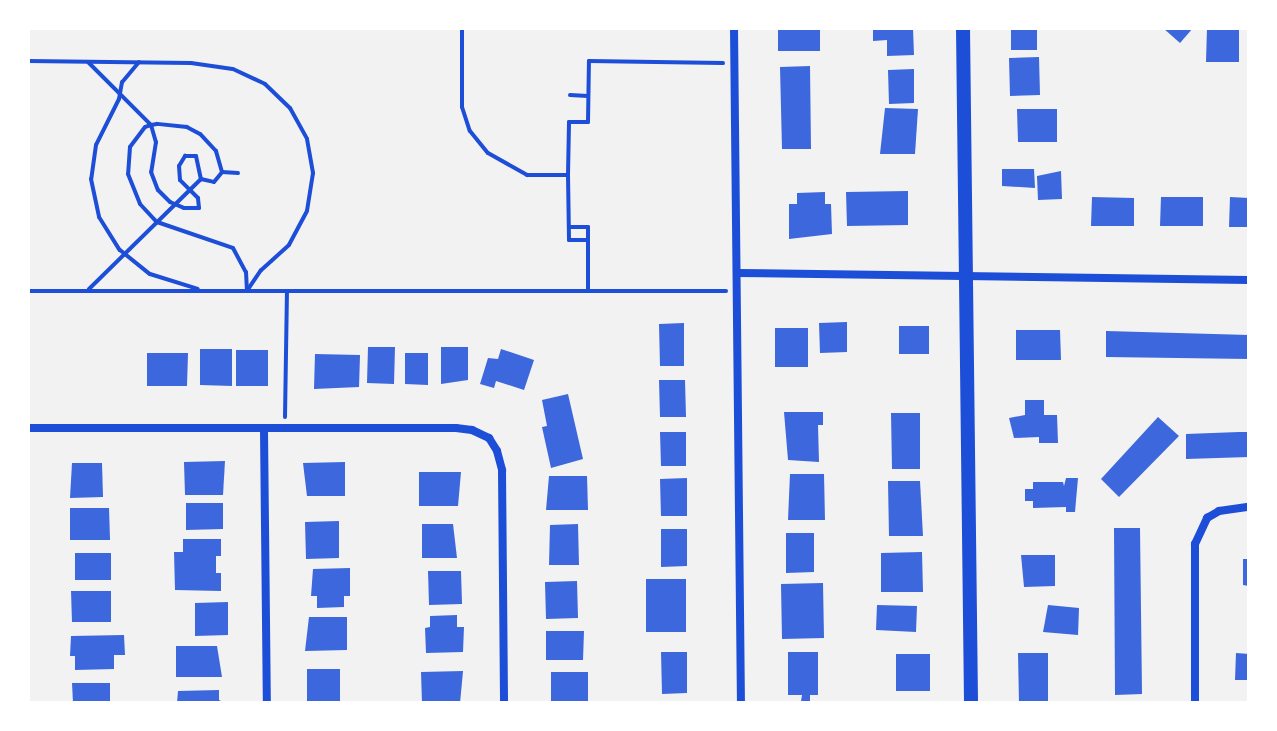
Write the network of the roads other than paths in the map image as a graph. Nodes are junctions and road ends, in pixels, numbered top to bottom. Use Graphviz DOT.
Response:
graph roads {
  1 [pos="734,28"];
  2 [pos="963,28"];
  3 [pos="737,273"];
  4 [pos="965,276"];
  5 [pos="1249,280"];
  6 [pos="28,428"];
  7 [pos="264,430"];
  8 [pos="1249,507"];
  9 [pos="267,703"];
  10 [pos="504,703"];
  11 [pos="741,703"];
  12 [pos="971,703"];
  13 [pos="1195,703"];
  1 -- 3 [label="street"];
  2 -- 4 [label="street"];
  3 -- 4 [label="street"];
  3 -- 11 [label="street"];
  4 -- 5 [label="street"];
  4 -- 12 [label="street"];
  6 -- 7 [label="street"];
  7 -- 9 [label="street"];
  7 -- 10 [label="street"];
  8 -- 13 [label="street"];
}
